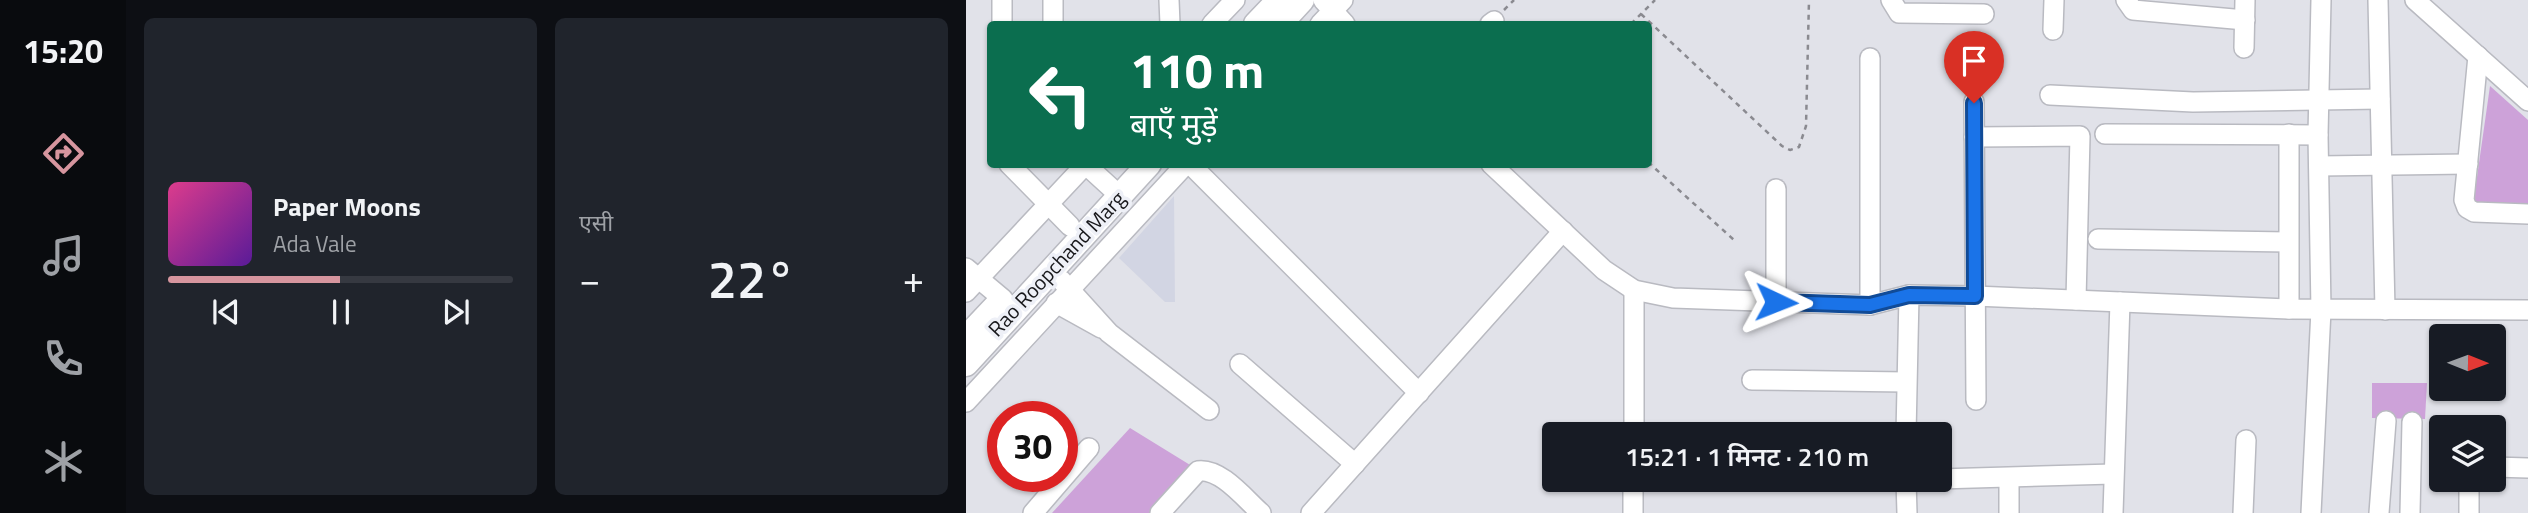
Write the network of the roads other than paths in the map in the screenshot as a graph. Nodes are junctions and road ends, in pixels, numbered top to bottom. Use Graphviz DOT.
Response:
graph roads {
  1 [pos="1002,0"];
  2 [pos="1053,0"];
  3 [pos="1169,0"];
  4 [pos="1235,0"];
  5 [pos="1279,0"];
  6 [pos="1302,0"];
  7 [pos="1891,0"];
  8 [pos="2054,0"];
  9 [pos="2126,0"];
  10 [pos="2321,0"];
  11 [pos="2378,0"];
  12 [pos="2415,0"];
  13 [pos="2245,10"];
  14 [pos="1984,14"];
  15 [pos="1002,21"];
  16 [pos="1053,21"];
  17 [pos="1170,21"];
  18 [pos="1215,21"];
  19 [pos="1259,21"];
  20 [pos="1283,21"];
  21 [pos="2053,30"];
  22 [pos="2244,48"];
  23 [pos="2478,55"];
  24 [pos="1870,58"];
  25 [pos="2050,95"];
  26 [pos="2381,99"];
  27 [pos="2320,101"];
  28 [pos="2528,101"];
  29 [pos="1974,103"];
  30 [pos="2289,134"];
  31 [pos="2105,135"];
  32 [pos="2319,135"];
  33 [pos="1973,137"];
  34 [pos="2382,164"];
  35 [pos="2468,164"];
  36 [pos="2319,166"];
  37 [pos="1013,168"];
  38 [pos="1082,168"];
  39 [pos="1088,168"];
  40 [pos="1125,168"];
  41 [pos="1144,168"];
  42 [pos="1185,168"];
  43 [pos="1193,168"];
  44 [pos="1495,168"];
  45 [pos="1776,189"];
  46 [pos="1114,191"];
  47 [pos="1047,204"];
  48 [pos="2528,215"];
  49 [pos="1070,226"];
  50 [pos="1563,232"];
  51 [pos="2098,239"];
  52 [pos="2288,242"];
  53 [pos="1052,270"];
  54 [pos="970,279"];
  55 [pos="1070,288"];
  56 [pos="1634,290"];
  57 [pos="1909,295"];
  58 [pos="1975,296"];
  59 [pos="1003,299"];
  60 [pos="2076,300"];
  61 [pos="1776,302"];
  62 [pos="2120,302"];
  63 [pos="1056,303"];
  64 [pos="1870,305"];
  65 [pos="2289,309"];
  66 [pos="2320,310"];
  67 [pos="2385,310"];
  68 [pos="2528,310"];
  69 [pos="1109,333"];
  70 [pos="966,338"];
  71 [pos="966,364"];
  72 [pos="1240,364"];
  73 [pos="1752,380"];
  74 [pos="1906,382"];
  75 [pos="1419,393"];
  76 [pos="1976,400"];
  77 [pos="966,402"];
  78 [pos="1209,410"];
  79 [pos="2386,421"];
  80 [pos="1634,422"];
  81 [pos="1906,422"];
  82 [pos="2412,422"];
  83 [pos="2246,440"];
  84 [pos="1089,448"];
  85 [pos="1355,464"];
  86 [pos="2506,467"];
  87 [pos="2528,468"];
  88 [pos="2113,474"];
  89 [pos="2009,478"];
  90 [pos="1952,479"];
  91 [pos="1633,492"];
  92 [pos="1906,492"];
  93 [pos="2469,492"];
  94 [pos="1033,513"];
  95 [pos="1160,513"];
  96 [pos="1261,513"];
  97 [pos="1311,513"];
  98 [pos="1633,513"];
  99 [pos="1907,513"];
  100 [pos="2009,513"];
  101 [pos="2113,513"];
  102 [pos="2243,513"];
  103 [pos="2311,513"];
  104 [pos="2379,513"];
  105 [pos="2410,513"];
  106 [pos="2469,513"];
  1 -- 15 [label="street"];
  2 -- 16 [label="street"];
  3 -- 17 [label="street"];
  4 -- 18 [label="street"];
  5 -- 19 [label="main road"];
  6 -- 20 [label="main road"];
  7 -- 14 [label="street"];
  8 -- 21 [label="street"];
  9 -- 13 [label="street"];
  10 -- 27 [label="street"];
  11 -- 26 [label="street"];
  12 -- 23 [label="street"];
  13 -- 22 [label="street"];
  23 -- 28 [label="street"];
  23 -- 35 [label="street"];
  24 -- 64 [label="street"];
  25 -- 27 [label="street"];
  26 -- 27 [label="street"];
  26 -- 34 [label="street"];
  27 -- 32 [label="street"];
  29 -- 33 [label="street"];
  30 -- 31 [label="street"];
  30 -- 32 [label="street"];
  30 -- 52 [label="street"];
  32 -- 36 [label="street"];
  33 -- 58 [label="street"];
  33 -- 60 [label="street"];
  34 -- 35 [label="street"];
  34 -- 36 [label="street"];
  34 -- 67 [label="street"];
  35 -- 48 [label="street"];
  36 -- 66 [label="street"];
  37 -- 47 [label="street"];
  38 -- 47 [label="street"];
  39 -- 46 [label="street"];
  40 -- 46 [label="main road, Rao Roopchand Marg"];
  41 -- 46 [label="main road, Rao Roopchand Marg"];
  42 -- 55 [label="street"];
  43 -- 75 [label="street"];
  44 -- 50 [label="street"];
  45 -- 61 [label="street"];
  46 -- 49 [label="main road, Rao Roopchand Marg"];
  46 -- 53 [label="main road, Rao Roopchand Marg"];
  47 -- 49 [label="street"];
  47 -- 54 [label="street"];
  49 -- 59 [label="main road, Rao Roopchand Marg"];
  50 -- 56 [label="street"];
  50 -- 75 [label="street"];
  51 -- 52 [label="street"];
  52 -- 65 [label="street"];
  53 -- 55 [label="street"];
  53 -- 71 [label="main road, Rao Roopchand Marg"];
  54 -- 59 [label="street"];
  55 -- 63 [label="street"];
  55 -- 69 [label="street"];
  56 -- 61 [label="street"];
  56 -- 80 [label="street"];
  57 -- 58 [label="street"];
  57 -- 64 [label="street"];
  57 -- 74 [label="street"];
  58 -- 60 [label="street"];
  58 -- 76 [label="street"];
  59 -- 70 [label="main road, Rao Roopchand Marg"];
  60 -- 62 [label="street"];
  61 -- 64 [label="street"];
  62 -- 65 [label="street"];
  62 -- 88 [label="street"];
  63 -- 69 [label="street"];
  63 -- 77 [label="street"];
  65 -- 66 [label="street"];
  66 -- 67 [label="street"];
  66 -- 103 [label="street"];
  67 -- 68 [label="street"];
  69 -- 78 [label="street"];
  72 -- 85 [label="street"];
  73 -- 74 [label="street"];
  74 -- 81 [label="street"];
  75 -- 85 [label="street"];
  79 -- 104 [label="street"];
  82 -- 105 [label="street"];
  83 -- 102 [label="street"];
  84 -- 94 [label="street"];
  85 -- 97 [label="street"];
  86 -- 87 [label="street"];
  88 -- 89 [label="street"];
  88 -- 101 [label="street"];
  89 -- 90 [label="street"];
  89 -- 100 [label="street"];
  91 -- 98 [label="street"];
  92 -- 99 [label="street"];
  93 -- 106 [label="street"];
  95 -- 96 [label="street"];
}
